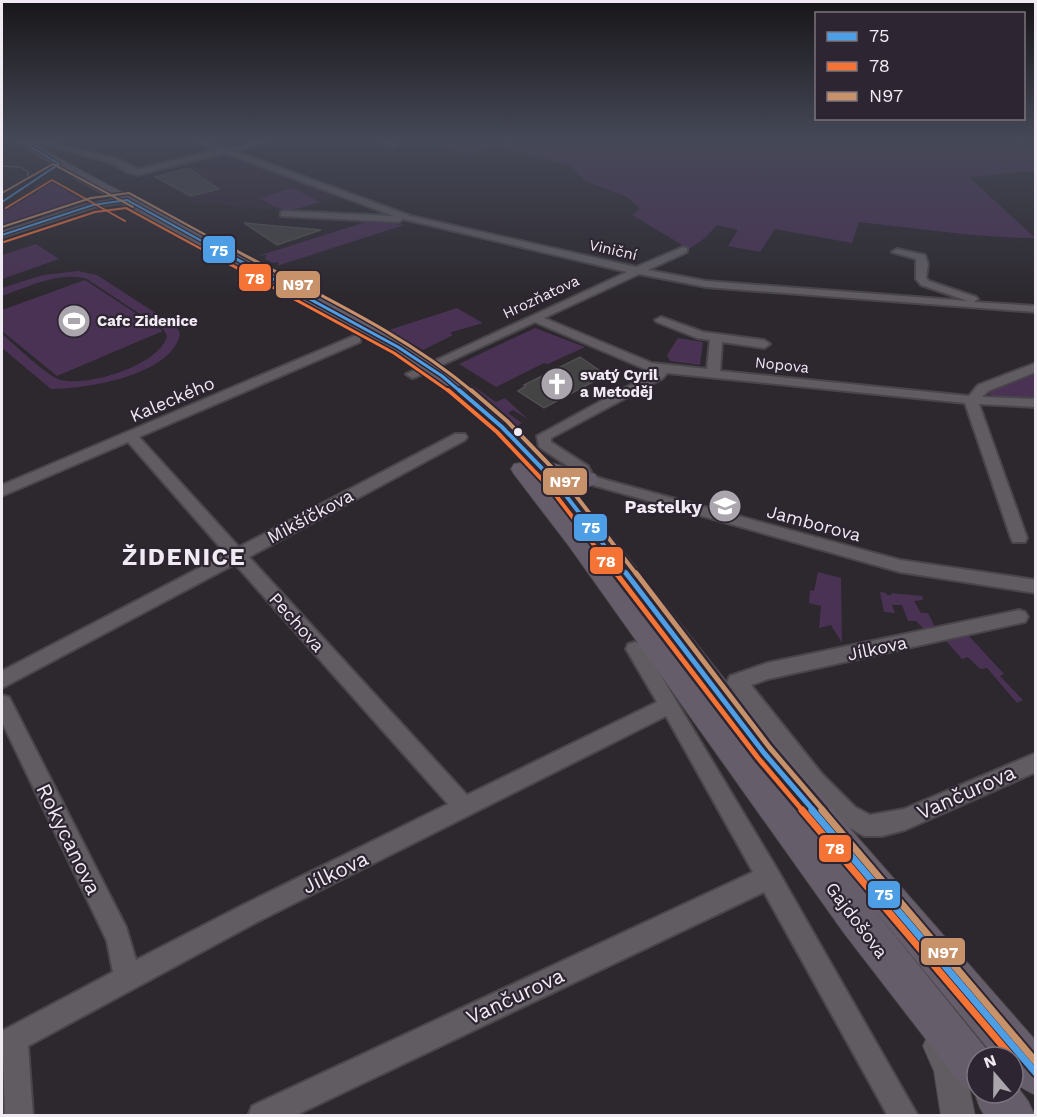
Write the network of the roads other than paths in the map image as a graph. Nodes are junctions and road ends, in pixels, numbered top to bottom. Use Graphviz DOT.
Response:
graph roads {
  1 [pos="88,193"];
  2 [pos="95,193"];
  3 [pos="104,193"];
  4 [pos="342,193"];
  5 [pos="116,202"];
  6 [pos="87,210"];
  7 [pos="284,214"];
  8 [pos="408,218"];
  9 [pos="2,235"];
  10 [pos="2,242"];
  11 [pos="683,250"];
  12 [pos="897,252"];
  13 [pos="638,271"];
  14 [pos="1011,307"];
  15 [pos="1035,309"];
  16 [pos="535,318"];
  17 [pos="661,320"];
  18 [pos="716,338"];
  19 [pos="356,339"];
  20 [pos="764,344"];
  21 [pos="1035,367"];
  22 [pos="664,369"];
  23 [pos="421,370"];
  24 [pos="713,374"];
  25 [pos="971,401"];
  26 [pos="1035,403"];
  27 [pos="130,436"];
  28 [pos="460,437"];
  29 [pos="544,456"];
  30 [pos="587,479"];
  31 [pos="2,491"];
  32 [pos="1019,538"];
  33 [pos="237,555"];
  34 [pos="1035,587"];
  35 [pos="1019,617"];
  36 [pos="635,649"];
  37 [pos="2,680"];
  38 [pos="2,703"];
  39 [pos="670,705"];
  40 [pos="1035,762"];
  41 [pos="465,808"];
  42 [pos="861,824"];
  43 [pos="769,878"];
  44 [pos="127,978"];
  45 [pos="920,1002"];
  46 [pos="8,1042"];
  47 [pos="965,1056"];
  48 [pos="1035,1074"];
  49 [pos="19,1116"];
  50 [pos="261,1116"];
  51 [pos="904,1116"];
  52 [pos="958,1116"];
  1 -- 6 [label="street"];
  2 -- 5 [label="main road"];
  3 -- 5 [label="main road"];
  4 -- 8 [label="street, Viniční"];
  5 -- 6 [label="street"];
  5 -- 6 [label="street"];
  5 -- 19 [label="main road, Gajdošova"];
  5 -- 23 [label="main road, Gajdošova"];
  6 -- 9 [label="street"];
  6 -- 10 [label="street"];
  7 -- 8 [label="street"];
  8 -- 13 [label="street, Viniční"];
  11 -- 13 [label="street, Hrozňatova"];
  12 -- 14 [label="street"];
  13 -- 14 [label="street, Viniční"];
  13 -- 16 [label="street, Hrozňatova"];
  14 -- 15 [label="street, Viniční"];
  16 -- 22 [label="street, Nopova"];
  16 -- 23 [label="street, Hrozňatova"];
  17 -- 18 [label="street"];
  18 -- 20 [label="street"];
  18 -- 24 [label="street"];
  19 -- 23 [label="main road, Gajdošova"];
  19 -- 27 [label="street, Kaleckého"];
  21 -- 25 [label="street"];
  22 -- 24 [label="street, Nopova"];
  22 -- 29 [label="street"];
  23 -- 29 [label="main road, Gajdošova"];
  23 -- 45 [label="main road, Gajdošova"];
  24 -- 25 [label="street, Nopova"];
  25 -- 26 [label="street, Nopova"];
  25 -- 32 [label="street"];
  27 -- 31 [label="street, Kaleckého"];
  27 -- 33 [label="street, Pechova"];
  28 -- 33 [label="street, Mikšíčkova"];
  29 -- 30 [label="main road"];
  29 -- 48 [label="main road, Gajdošova"];
  30 -- 34 [label="street, Jamborova"];
  33 -- 37 [label="street, Mikšíčkova"];
  33 -- 41 [label="street, Pechova"];
  35 -- 42 [label="street, Jílkova"];
  36 -- 39 [label="street"];
  38 -- 44 [label="street, Rokycanova"];
  39 -- 41 [label="street, Jílkova"];
  39 -- 43 [label="street"];
  40 -- 42 [label="street, Vančurova"];
  41 -- 44 [label="street, Jílkova"];
  43 -- 50 [label="street, Vančurova"];
  43 -- 51 [label="street"];
  44 -- 46 [label="street, Jílkova"];
  45 -- 47 [label="main road, Gajdošova"];
  45 -- 52 [label="street"];
  46 -- 49 [label="street"];
}
